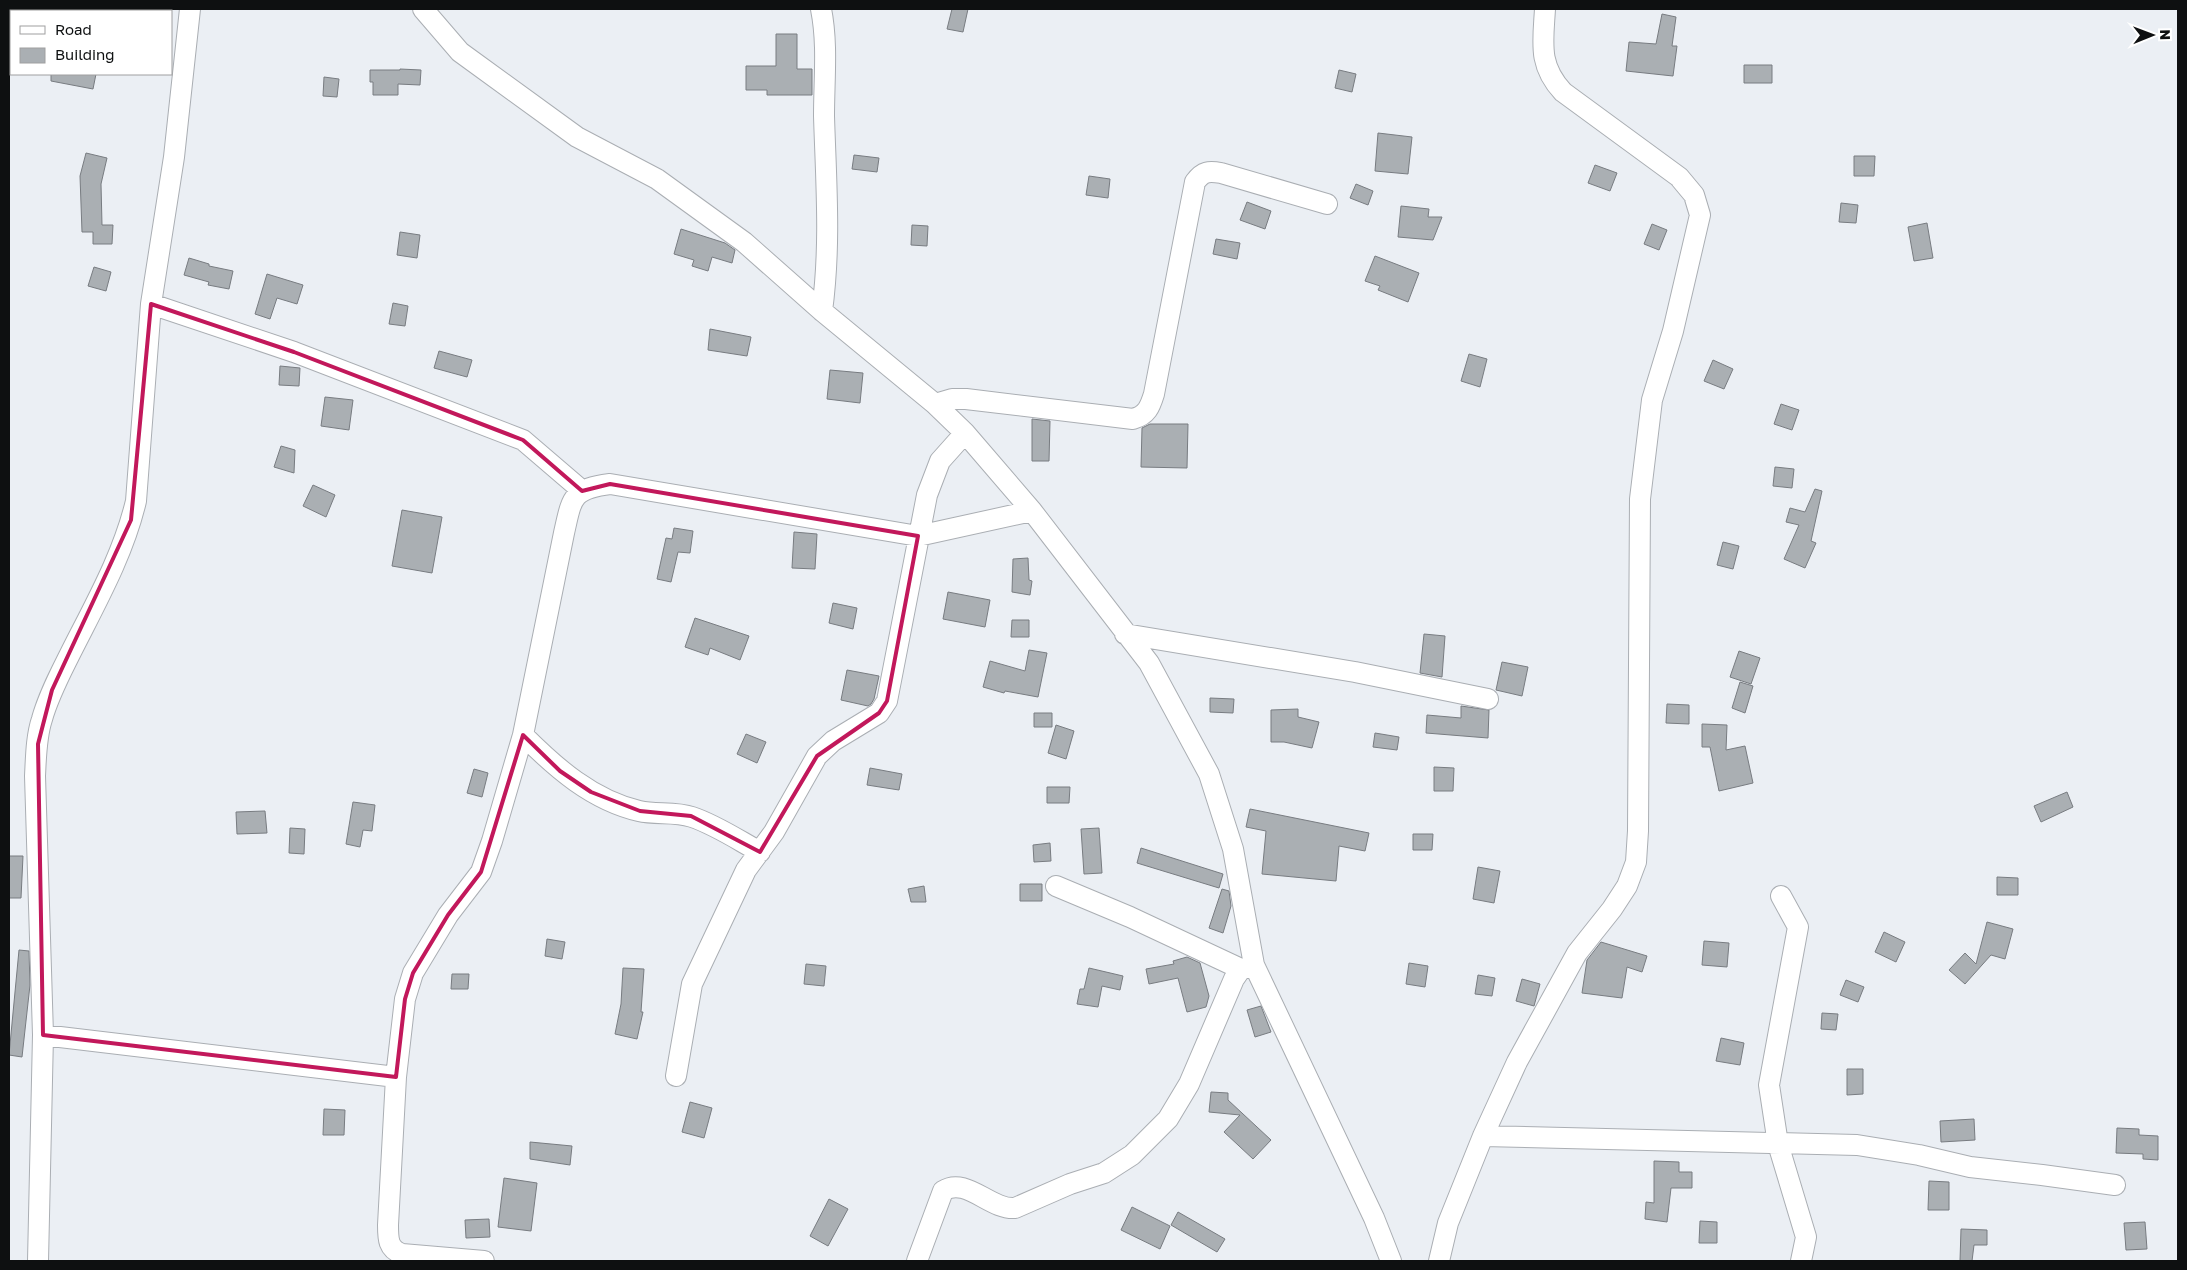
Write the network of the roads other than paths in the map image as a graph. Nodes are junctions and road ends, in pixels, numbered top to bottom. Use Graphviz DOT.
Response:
graph roads {
  1 [pos="190,9"];
  2 [pos="423,9"];
  3 [pos="821,9"];
  4 [pos="1545,9"];
  5 [pos="1327,204"];
  6 [pos="152,304"];
  7 [pos="822,311"];
  8 [pos="935,404"];
  9 [pos="965,433"];
  10 [pos="578,493"];
  11 [pos="1032,511"];
  12 [pos="918,536"];
  13 [pos="1125,634"];
  14 [pos="1488,699"];
  15 [pos="523,735"];
  16 [pos="760,852"];
  17 [pos="1056,886"];
  18 [pos="1781,896"];
  19 [pos="1248,967"];
  20 [pos="43,1035"];
  21 [pos="676,1076"];
  22 [pos="396,1077"];
  23 [pos="1483,1136"];
  24 [pos="1778,1144"];
  25 [pos="2115,1186"];
  26 [pos="38,1261"];
  27 [pos="484,1261"];
  28 [pos="917,1261"];
  29 [pos="1391,1261"];
  30 [pos="1439,1261"];
  31 [pos="1801,1261"];
  1 -- 6 [label="street"];
  2 -- 7 [label="street"];
  3 -- 7 [label="street"];
  4 -- 23 [label="street"];
  5 -- 8 [label="street"];
  6 -- 10 [label="street"];
  6 -- 20 [label="street"];
  7 -- 8 [label="street"];
  8 -- 9 [label="street"];
  9 -- 11 [label="street"];
  9 -- 12 [label="street"];
  10 -- 12 [label="street"];
  10 -- 15 [label="street"];
  11 -- 12 [label="street"];
  11 -- 13 [label="street"];
  12 -- 16 [label="street"];
  13 -- 14 [label="street"];
  13 -- 19 [label="street"];
  15 -- 16 [label="street"];
  15 -- 22 [label="street"];
  16 -- 21 [label="street"];
  17 -- 19 [label="street"];
  18 -- 24 [label="street"];
  19 -- 28 [label="street"];
  19 -- 29 [label="street"];
  20 -- 22 [label="street"];
  20 -- 26 [label="street"];
  22 -- 27 [label="street"];
  23 -- 24 [label="street"];
  23 -- 30 [label="street"];
  24 -- 25 [label="street"];
  24 -- 31 [label="street"];
}
